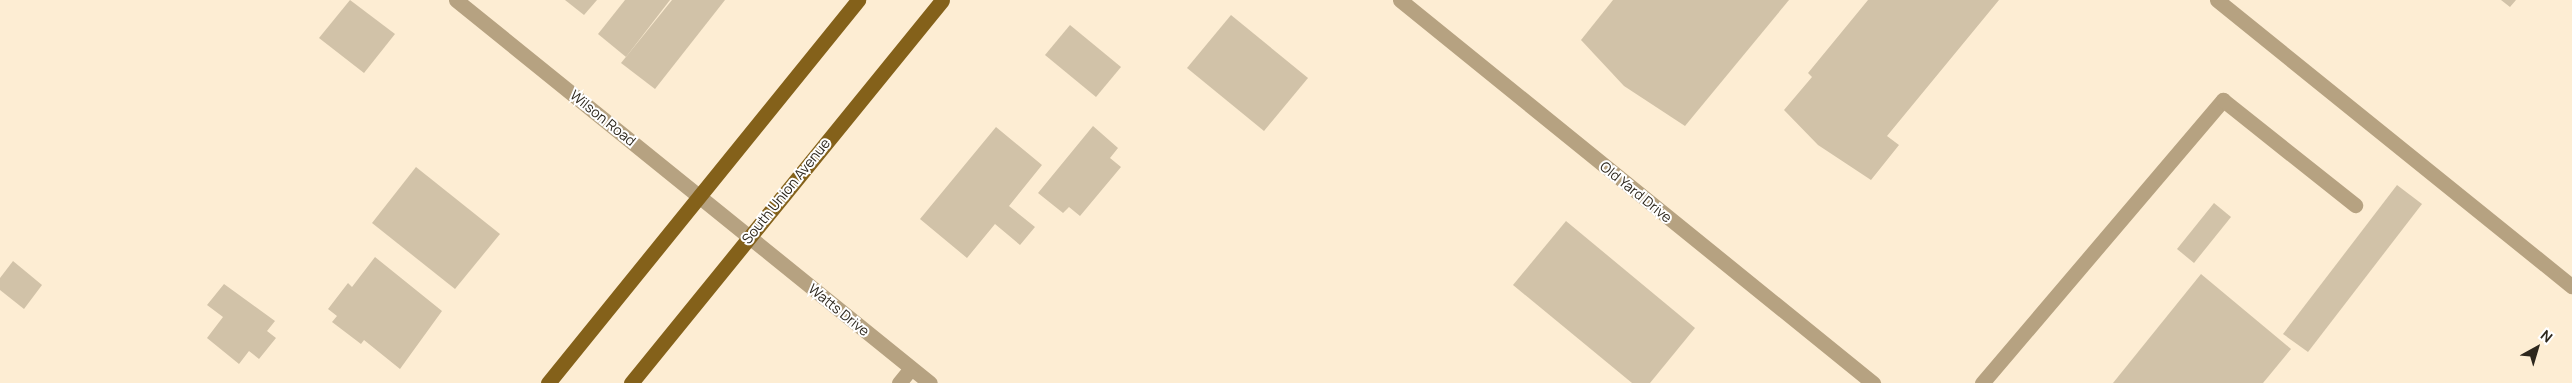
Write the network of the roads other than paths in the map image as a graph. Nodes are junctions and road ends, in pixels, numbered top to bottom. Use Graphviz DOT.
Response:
graph roads {
  1 [pos="456,0"];
  2 [pos="858,0"];
  3 [pos="942,0"];
  4 [pos="1400,0"];
  5 [pos="2217,0"];
  6 [pos="699,196"];
  7 [pos="2354,205"];
  8 [pos="749,237"];
  9 [pos="2572,286"];
  10 [pos="911,368"];
  11 [pos="548,383"];
  12 [pos="631,383"];
  13 [pos="899,383"];
  14 [pos="930,383"];
  15 [pos="1873,383"];
  16 [pos="1982,383"];
  1 -- 6 [label="street, Wilson Road"];
  2 -- 6 [label="main road"];
  3 -- 8 [label="main road, South Union Avenue"];
  4 -- 15 [label="street, Old Yard Drive"];
  5 -- 9 [label="street"];
  6 -- 8 [label="street, Wilson Road"];
  6 -- 11 [label="main road"];
  7 -- 16 [label="street"];
  8 -- 10 [label="street, Watts Drive"];
  8 -- 12 [label="main road, South Union Avenue"];
  10 -- 13 [label="street"];
  10 -- 14 [label="street, Watts Drive"];
}
